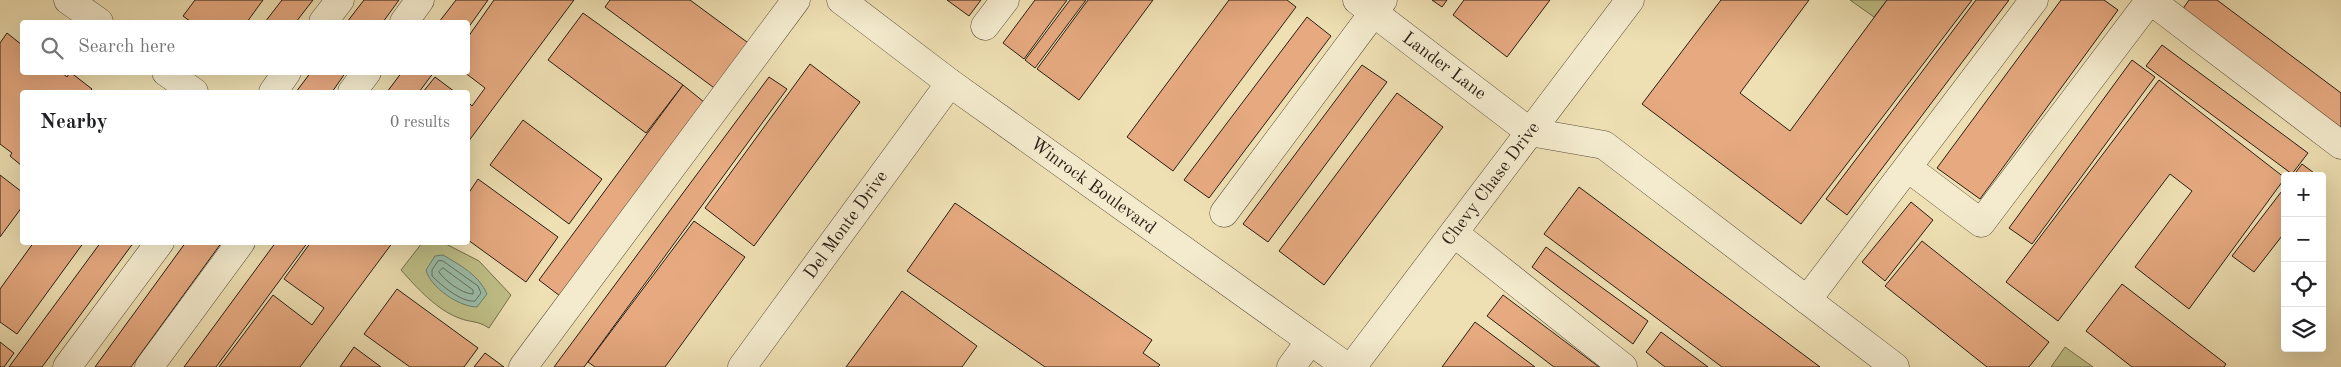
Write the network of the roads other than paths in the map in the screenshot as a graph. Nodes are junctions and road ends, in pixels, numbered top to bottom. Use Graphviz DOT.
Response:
graph roads {
  1 [pos="68,0"];
  2 [pos="340,0"];
  3 [pos="420,0"];
  4 [pos="796,0"];
  5 [pos="842,0"];
  6 [pos="1005,0"];
  7 [pos="1630,0"];
  8 [pos="2034,0"];
  9 [pos="2150,0"];
  10 [pos="1371,4"];
  11 [pos="96,20"];
  12 [pos="325,20"];
  13 [pos="405,20"];
  14 [pos="985,26"];
  15 [pos="170,75"];
  16 [pos="285,75"];
  17 [pos="365,75"];
  18 [pos="950,83"];
  19 [pos="191,90"];
  20 [pos="274,90"];
  21 [pos="354,90"];
  22 [pos="1530,132"];
  23 [pos="2341,145"];
  24 [pos="1908,168"];
  25 [pos="1224,213"];
  26 [pos="1454,233"];
  27 [pos="158,245"];
  28 [pos="239,245"];
  29 [pos="1807,300"];
  30 [pos="1310,341"];
  31 [pos="67,367"];
  32 [pos="148,367"];
  33 [pos="523,367"];
  34 [pos="742,367"];
  35 [pos="1291,367"];
  36 [pos="1347,367"];
  37 [pos="1352,367"];
  38 [pos="1623,367"];
  39 [pos="1894,367"];
  1 -- 11 [label="street"];
  2 -- 12 [label="street"];
  3 -- 13 [label="street"];
  4 -- 33 [label="street"];
  5 -- 18 [label="street, Winrock Boulevard"];
  6 -- 14 [label="street"];
  7 -- 22 [label="street, Chevy Chase Drive"];
  8 -- 24 [label="street"];
  9 -- 23 [label="street"];
  9 -- 24 [label="street"];
  10 -- 22 [label="street, Lander Lane"];
  10 -- 25 [label="street"];
  15 -- 19 [label="street"];
  16 -- 20 [label="street"];
  17 -- 21 [label="street"];
  18 -- 30 [label="street, Winrock Boulevard"];
  18 -- 34 [label="street, Del Monte Drive"];
  22 -- 26 [label="street, Chevy Chase Drive"];
  22 -- 29 [label="street"];
  24 -- 29 [label="street"];
  26 -- 37 [label="street, Chevy Chase Drive"];
  26 -- 38 [label="street"];
  27 -- 31 [label="street"];
  28 -- 32 [label="street"];
  29 -- 39 [label="street"];
  30 -- 35 [label="street"];
  30 -- 36 [label="street, Winrock Boulevard"];
}
